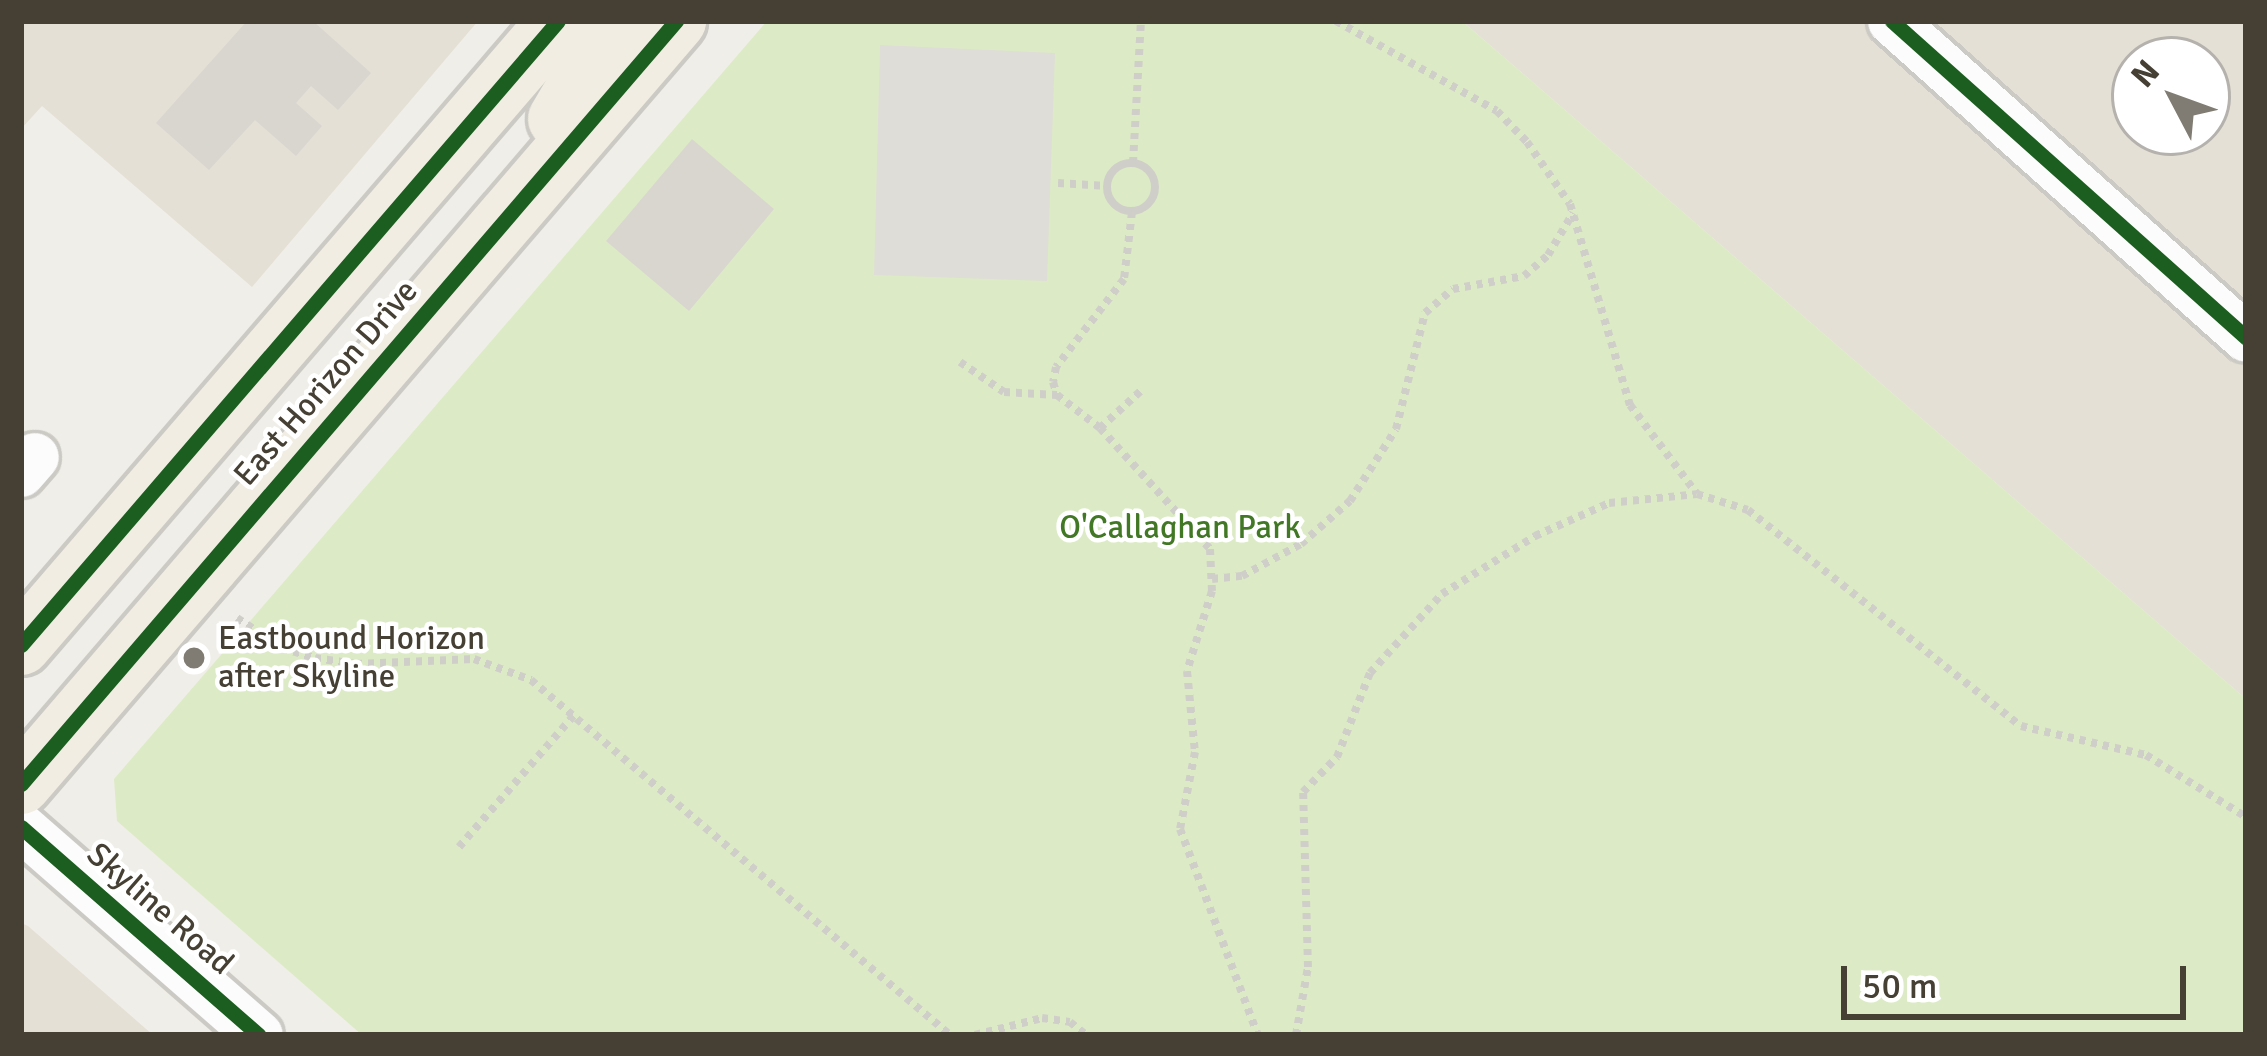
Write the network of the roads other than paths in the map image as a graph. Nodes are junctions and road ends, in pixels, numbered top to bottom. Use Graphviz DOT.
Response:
graph roads {
  1 [pos="558,21"];
  2 [pos="616,21"];
  3 [pos="676,21"];
  4 [pos="1892,21"];
  5 [pos="546,172"];
  6 [pos="2246,337"];
  7 [pos="21,645"];
  8 [pos="21,784"];
  9 [pos="21,827"];
  10 [pos="259,1035"];
  1 -- 7 [label="main road, East Horizon Drive"];
  2 -- 5 [label="main road"];
  3 -- 5 [label="main road, East Horizon Drive"];
  4 -- 6 [label="street"];
  5 -- 8 [label="main road, East Horizon Drive"];
  9 -- 10 [label="street, Skyline Road"];
}
